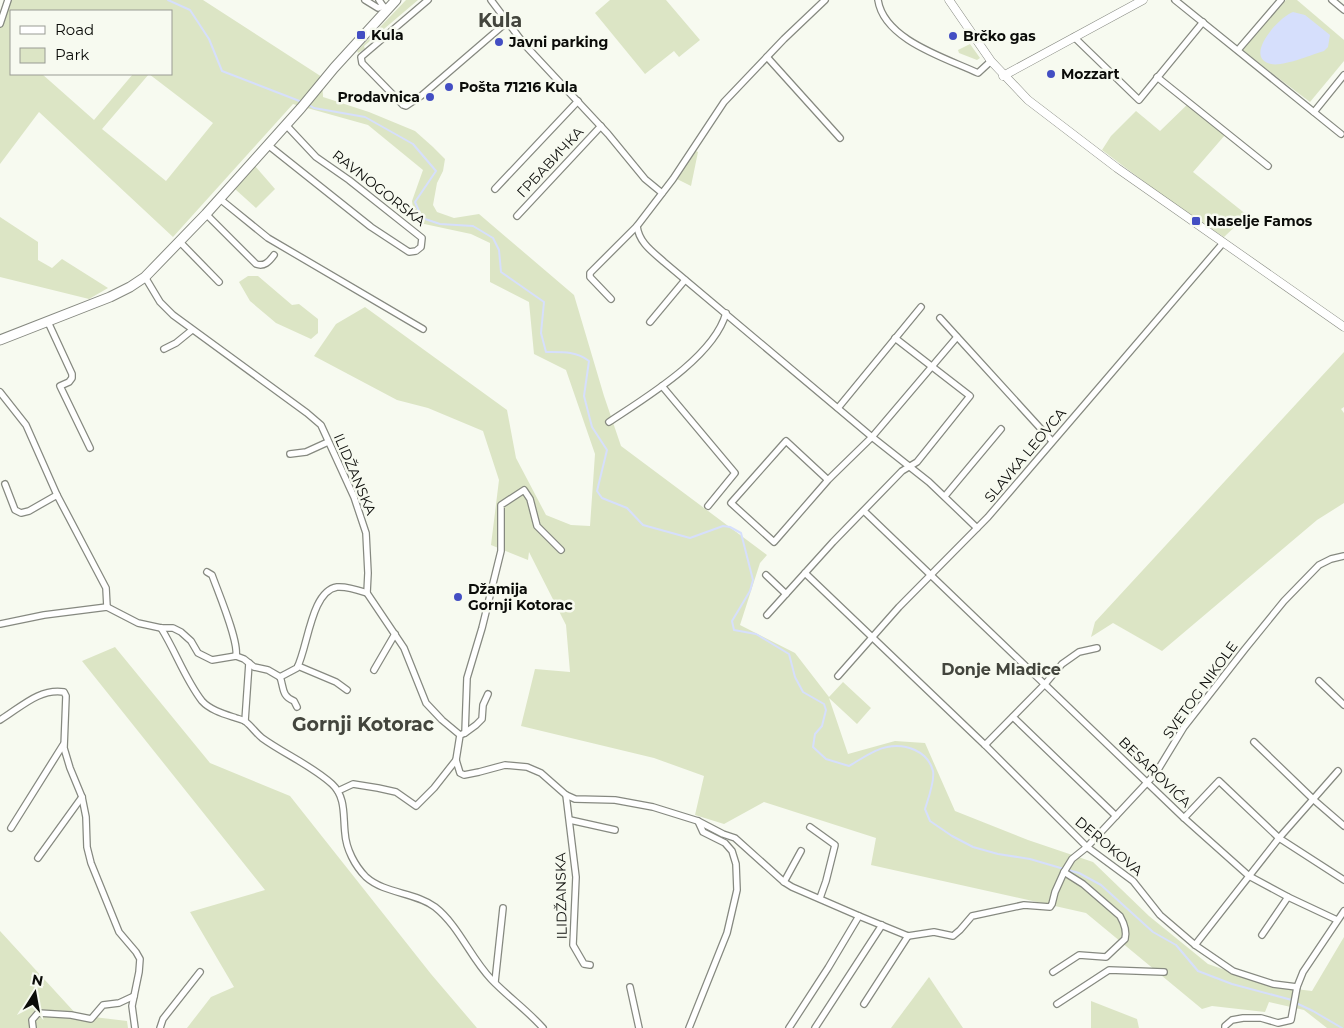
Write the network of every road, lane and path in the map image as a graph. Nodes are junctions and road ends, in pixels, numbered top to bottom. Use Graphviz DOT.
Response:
graph roads {
  1 [pos="8,0"];
  2 [pos="365,0"];
  3 [pos="379,0"];
  4 [pos="396,0"];
  5 [pos="428,0"];
  6 [pos="491,0"];
  7 [pos="825,0"];
  8 [pos="878,0"];
  9 [pos="949,0"];
  10 [pos="1142,0"];
  11 [pos="1175,0"];
  12 [pos="1280,0"];
  13 [pos="1332,0"];
  14 [pos="385,8"];
  15 [pos="1344,10"];
  16 [pos="507,22"];
  17 [pos="1203,22"];
  18 [pos="0,24"];
  19 [pos="1074,37"];
  20 [pos="1238,50"];
  21 [pos="767,57"];
  22 [pos="991,62"];
  23 [pos="1344,75"];
  24 [pos="1003,76"];
  25 [pos="1157,77"];
  26 [pos="578,101"];
  27 [pos="1314,112"];
  28 [pos="286,125"];
  29 [pos="601,126"];
  30 [pos="1341,134"];
  31 [pos="840,138"];
  32 [pos="268,145"];
  33 [pos="1268,166"];
  34 [pos="494,189"];
  35 [pos="662,193"];
  36 [pos="220,198"];
  37 [pos="206,214"];
  38 [pos="517,216"];
  39 [pos="636,226"];
  40 [pos="180,242"];
  41 [pos="1223,243"];
  42 [pos="274,255"];
  43 [pos="145,277"];
  44 [pos="685,280"];
  45 [pos="219,282"];
  46 [pos="611,298"];
  47 [pos="921,306"];
  48 [pos="726,313"];
  49 [pos="940,318"];
  50 [pos="48,322"];
  51 [pos="650,322"];
  52 [pos="1344,327"];
  53 [pos="423,329"];
  54 [pos="192,330"];
  55 [pos="957,337"];
  56 [pos="895,338"];
  57 [pos="0,340"];
  58 [pos="164,349"];
  59 [pos="931,366"];
  60 [pos="662,386"];
  61 [pos="0,392"];
  62 [pos="838,408"];
  63 [pos="609,422"];
  64 [pos="1001,429"];
  65 [pos="872,437"];
  66 [pos="1052,441"];
  67 [pos="328,442"];
  68 [pos="90,448"];
  69 [pos="290,454"];
  70 [pos="909,466"];
  71 [pos="828,480"];
  72 [pos="4,484"];
  73 [pos="57,495"];
  74 [pos="945,496"];
  75 [pos="708,506"];
  76 [pos="864,512"];
  77 [pos="977,528"];
  78 [pos="561,550"];
  79 [pos="1344,556"];
  80 [pos="207,572"];
  81 [pos="805,573"];
  82 [pos="766,575"];
  83 [pos="930,576"];
  84 [pos="367,593"];
  85 [pos="786,594"];
  86 [pos="107,607"];
  87 [pos="767,615"];
  88 [pos="0,624"];
  89 [pos="161,628"];
  90 [pos="395,634"];
  91 [pos="871,637"];
  92 [pos="1097,648"];
  93 [pos="236,656"];
  94 [pos="249,663"];
  95 [pos="298,666"];
  96 [pos="374,670"];
  97 [pos="838,676"];
  98 [pos="280,677"];
  99 [pos="1320,681"];
  100 [pos="1045,684"];
  101 [pos="348,690"];
  102 [pos="488,694"];
  103 [pos="1344,704"];
  104 [pos="296,707"];
  105 [pos="1013,718"];
  106 [pos="0,720"];
  107 [pos="246,721"];
  108 [pos="462,734"];
  109 [pos="1254,742"];
  110 [pos="64,744"];
  111 [pos="985,745"];
  112 [pos="456,760"];
  113 [pos="1338,772"];
  114 [pos="1147,782"];
  115 [pos="338,791"];
  116 [pos="566,795"];
  117 [pos="82,797"];
  118 [pos="1314,800"];
  119 [pos="1116,816"];
  120 [pos="1184,818"];
  121 [pos="570,820"];
  122 [pos="698,820"];
  123 [pos="1344,826"];
  124 [pos="810,827"];
  125 [pos="11,828"];
  126 [pos="615,830"];
  127 [pos="1279,838"];
  128 [pos="1087,847"];
  129 [pos="801,851"];
  130 [pos="38,858"];
  131 [pos="1064,872"];
  132 [pos="1248,876"];
  133 [pos="1344,880"];
  134 [pos="784,882"];
  135 [pos="1288,897"];
  136 [pos="820,898"];
  137 [pos="503,908"];
  138 [pos="1344,911"];
  139 [pos="859,916"];
  140 [pos="1337,920"];
  141 [pos="882,926"];
  142 [pos="1262,935"];
  143 [pos="908,936"];
  144 [pos="1195,945"];
  145 [pos="1106,957"];
  146 [pos="590,965"];
  147 [pos="1109,970"];
  148 [pos="200,972"];
  149 [pos="1053,972"];
  150 [pos="1164,972"];
  151 [pos="495,982"];
  152 [pos="630,987"];
  153 [pos="1297,987"];
  154 [pos="134,996"];
  155 [pos="864,1004"];
  156 [pos="1057,1004"];
  157 [pos="33,1028"];
  158 [pos="135,1028"];
  159 [pos="160,1028"];
  160 [pos="543,1028"];
  161 [pos="639,1028"];
  162 [pos="689,1028"];
  163 [pos="789,1028"];
  164 [pos="815,1028"];
  165 [pos="1225,1028"];
  1 -- 18 [label="street"];
  2 -- 14 [label="street"];
  3 -- 14 [label="street"];
  4 -- 14 [label="main road"];
  5 -- 16 [label="street"];
  6 -- 16 [label="street"];
  7 -- 21 [label="street"];
  8 -- 22 [label="street"];
  9 -- 22 [label="street"];
  10 -- 19 [label="street"];
  11 -- 17 [label="street"];
  12 -- 20 [label="street"];
  13 -- 15 [label="street"];
  14 -- 28 [label="main road"];
  16 -- 26 [label="street"];
  17 -- 20 [label="street"];
  17 -- 25 [label="street"];
  19 -- 24 [label="street"];
  19 -- 25 [label="street"];
  20 -- 27 [label="street"];
  21 -- 31 [label="street"];
  21 -- 35 [label="street"];
  22 -- 24 [label="street"];
  23 -- 27 [label="street"];
  24 -- 41 [label="street"];
  25 -- 33 [label="street"];
  26 -- 29 [label="street"];
  26 -- 34 [label="street"];
  27 -- 30 [label="street"];
  28 -- 32 [label="main road"];
  28 -- 32 [label="street, RAVNOGORSKA"];
  29 -- 35 [label="street"];
  29 -- 38 [label="street, ГРБАВИЧКА"];
  32 -- 36 [label="main road"];
  35 -- 39 [label="street"];
  36 -- 37 [label="main road"];
  36 -- 53 [label="street"];
  37 -- 40 [label="main road"];
  37 -- 42 [label="street"];
  39 -- 44 [label="street"];
  39 -- 46 [label="street"];
  40 -- 43 [label="main road"];
  40 -- 45 [label="street"];
  41 -- 52 [label="street"];
  41 -- 66 [label="street, SLAVKA LEOVCA"];
  43 -- 50 [label="main road"];
  43 -- 54 [label="street, ILIDŽANSKA"];
  44 -- 48 [label="street"];
  44 -- 51 [label="street"];
  47 -- 56 [label="street"];
  48 -- 60 [label="street"];
  48 -- 62 [label="street"];
  49 -- 55 [label="street"];
  50 -- 57 [label="main road"];
  50 -- 68 [label="street"];
  54 -- 58 [label="street"];
  54 -- 67 [label="street, ILIDŽANSKA"];
  55 -- 59 [label="street"];
  55 -- 66 [label="street"];
  56 -- 59 [label="street"];
  56 -- 62 [label="street"];
  59 -- 65 [label="street"];
  59 -- 70 [label="street"];
  60 -- 63 [label="street"];
  60 -- 75 [label="street"];
  61 -- 73 [label="street"];
  62 -- 65 [label="street"];
  64 -- 74 [label="street"];
  65 -- 70 [label="street"];
  65 -- 71 [label="street"];
  66 -- 77 [label="street, SLAVKA LEOVCA"];
  67 -- 69 [label="street"];
  67 -- 84 [label="street, ILIDŽANSKA"];
  70 -- 74 [label="street"];
  70 -- 76 [label="street"];
  71 -- 71 [label="street"];
  72 -- 73 [label="street"];
  73 -- 86 [label="street"];
  74 -- 77 [label="street"];
  76 -- 81 [label="street"];
  76 -- 83 [label="street, BESAROVIĆA"];
  77 -- 83 [label="street, SLAVKA LEOVCA"];
  78 -- 108 [label="street"];
  79 -- 114 [label="street, SVETOG NIKOLE"];
  80 -- 93 [label="street"];
  81 -- 85 [label="street"];
  81 -- 91 [label="street, DEROKOVA"];
  82 -- 85 [label="street"];
  83 -- 91 [label="street, SLAVKA LEOVCA"];
  83 -- 100 [label="street, BESAROVIĆA"];
  84 -- 90 [label="street"];
  84 -- 95 [label="street"];
  85 -- 87 [label="street"];
  86 -- 88 [label="street"];
  86 -- 89 [label="street"];
  89 -- 93 [label="street"];
  89 -- 107 [label="street"];
  90 -- 96 [label="street"];
  90 -- 108 [label="street"];
  91 -- 97 [label="street, SLAVKA LEOVCA"];
  91 -- 111 [label="street, DEROKOVA"];
  92 -- 100 [label="street"];
  93 -- 94 [label="street"];
  94 -- 98 [label="street"];
  94 -- 107 [label="street"];
  95 -- 98 [label="street"];
  95 -- 101 [label="street"];
  98 -- 104 [label="street"];
  99 -- 103 [label="street"];
  100 -- 105 [label="street"];
  100 -- 114 [label="street, BESAROVIĆA"];
  102 -- 108 [label="street"];
  105 -- 111 [label="street"];
  105 -- 119 [label="street, DEROKOVA"];
  106 -- 110 [label="street"];
  107 -- 115 [label="street"];
  108 -- 112 [label="street"];
  109 -- 118 [label="street"];
  110 -- 117 [label="street"];
  110 -- 125 [label="street"];
  111 -- 128 [label="street, DEROKOVA"];
  112 -- 115 [label="street"];
  112 -- 116 [label="street"];
  113 -- 118 [label="street"];
  114 -- 119 [label="street, SVETOG NIKOLE"];
  114 -- 120 [label="street, BESAROVIĆA"];
  115 -- 151 [label="street"];
  116 -- 121 [label="street, ILIDŽANSKA"];
  116 -- 122 [label="street"];
  117 -- 130 [label="street"];
  117 -- 154 [label="street"];
  118 -- 123 [label="street"];
  118 -- 127 [label="street"];
  119 -- 128 [label="street, SVETOG NIKOLE"];
  120 -- 127 [label="street"];
  120 -- 132 [label="street, BESAROVIĆA"];
  121 -- 126 [label="street"];
  121 -- 146 [label="street, ILIDŽANSKA"];
  122 -- 134 [label="street"];
  122 -- 162 [label="street"];
  124 -- 136 [label="street"];
  127 -- 132 [label="street"];
  127 -- 133 [label="street"];
  128 -- 131 [label="street, SVETOG NIKOLE"];
  128 -- 144 [label="street, DEROKOVA"];
  129 -- 134 [label="street"];
  131 -- 143 [label="street"];
  131 -- 145 [label="street"];
  132 -- 135 [label="street, BESAROVIĆA"];
  132 -- 144 [label="street"];
  134 -- 136 [label="street"];
  135 -- 140 [label="street, BESAROVIĆA"];
  135 -- 142 [label="street"];
  136 -- 139 [label="street"];
  137 -- 151 [label="street"];
  138 -- 140 [label="street"];
  139 -- 141 [label="street"];
  139 -- 163 [label="street"];
  140 -- 153 [label="street"];
  141 -- 143 [label="street"];
  141 -- 164 [label="street"];
  143 -- 155 [label="street"];
  144 -- 153 [label="street, DEROKOVA"];
  145 -- 147 [label="street"];
  145 -- 149 [label="street"];
  147 -- 150 [label="street"];
  147 -- 156 [label="street"];
  148 -- 159 [label="street"];
  151 -- 160 [label="street"];
  152 -- 161 [label="street"];
  153 -- 165 [label="street"];
  154 -- 157 [label="street"];
  154 -- 158 [label="street"];
}
